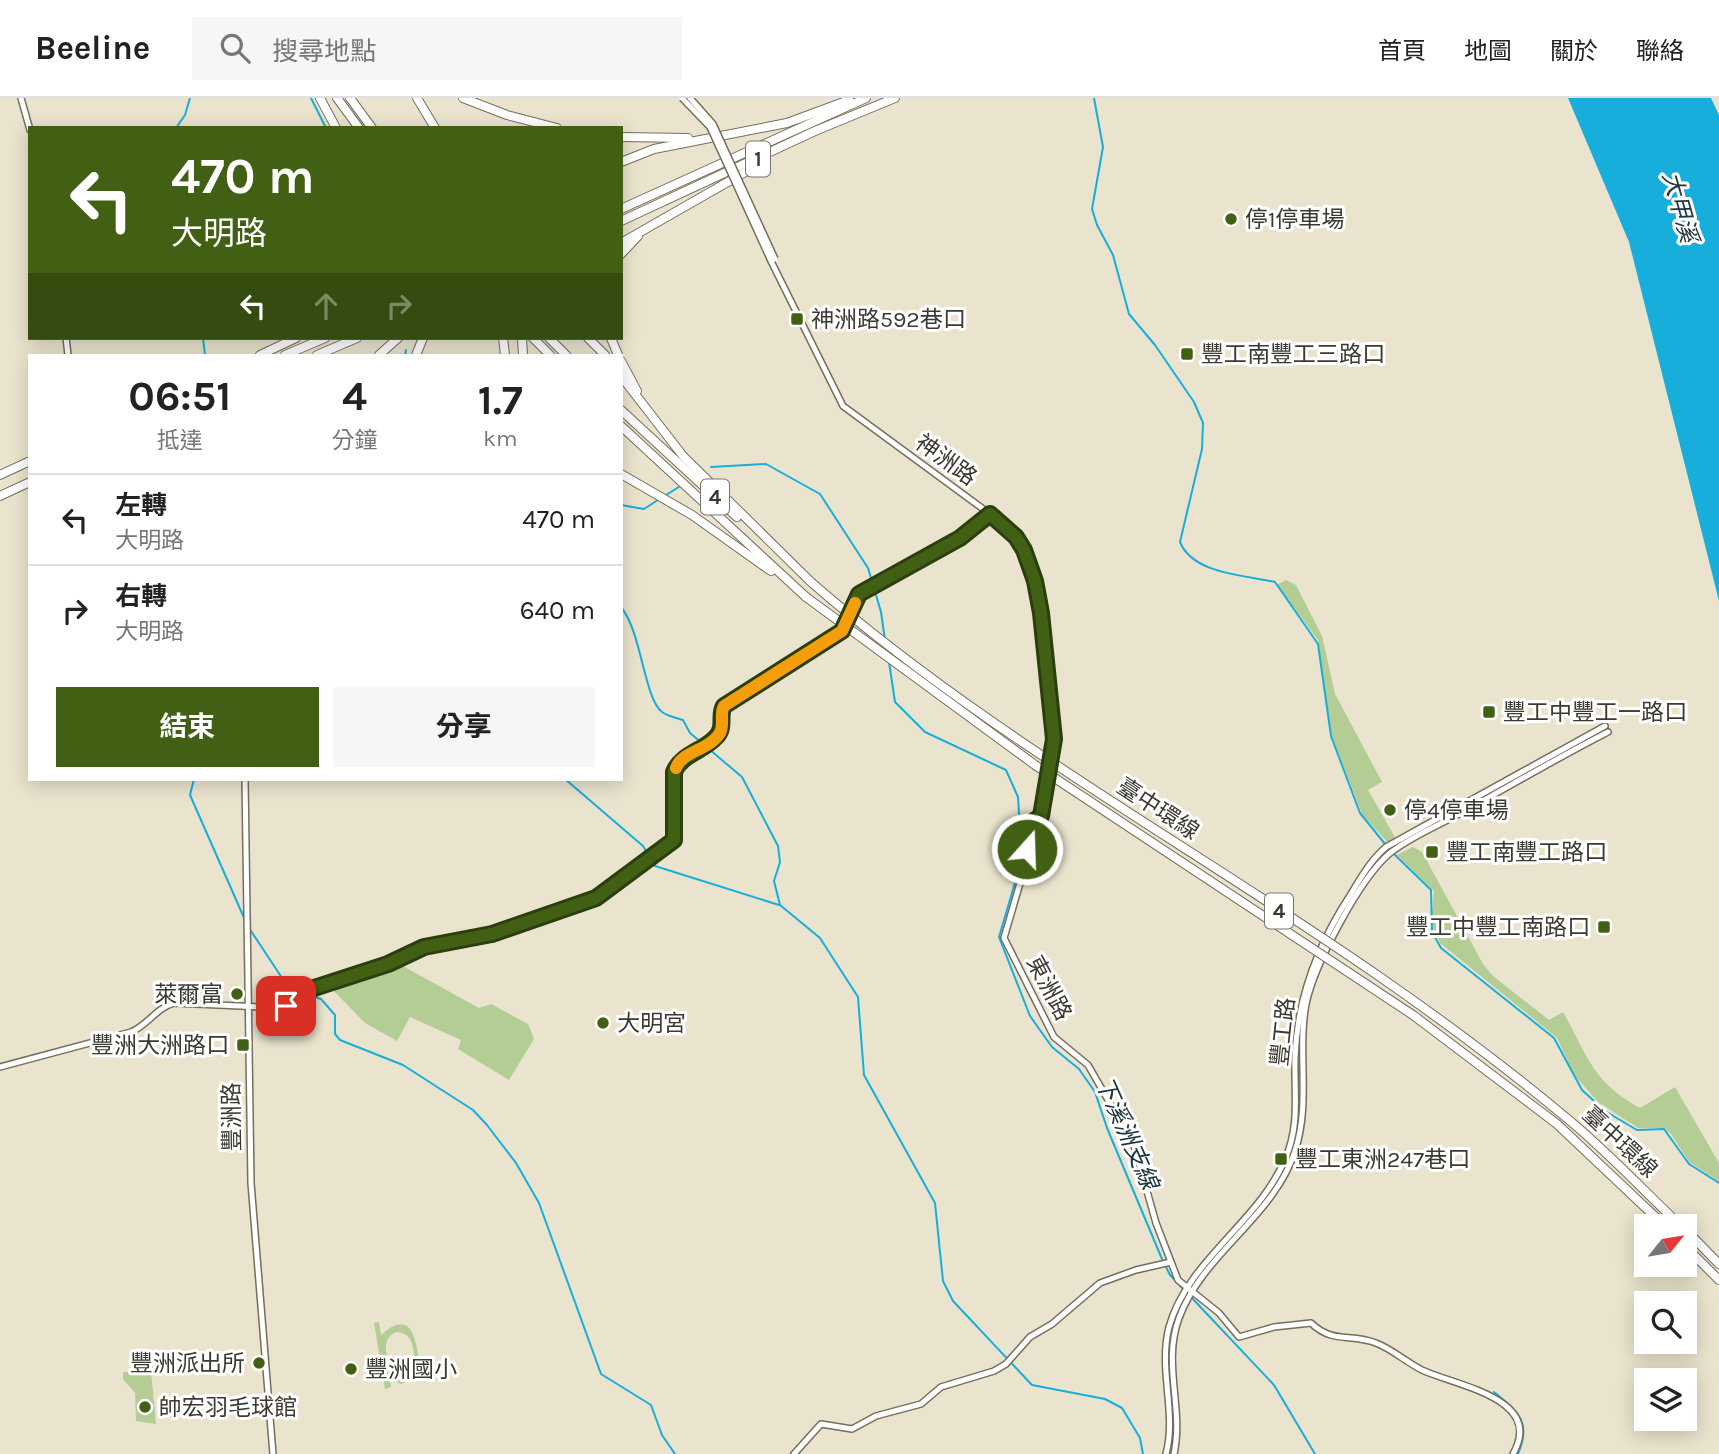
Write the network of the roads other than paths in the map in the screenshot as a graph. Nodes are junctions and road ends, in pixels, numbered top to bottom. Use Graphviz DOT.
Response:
graph roads {
  1 [pos="21,98"];
  2 [pos="337,98"];
  3 [pos="350,98"];
  4 [pos="417,98"];
  5 [pos="463,98"];
  6 [pos="682,98"];
  7 [pos="690,98"];
  8 [pos="855,98"];
  9 [pos="866,98"];
  10 [pos="895,98"];
  11 [pos="321,99"];
  12 [pos="29,126"];
  13 [pos="333,126"];
  14 [pos="358,126"];
  15 [pos="371,126"];
  16 [pos="434,126"];
  17 [pos="549,126"];
  18 [pos="815,131"];
  19 [pos="735,135"];
  20 [pos="623,136"];
  21 [pos="623,161"];
  22 [pos="623,208"];
  23 [pos="623,220"];
  24 [pos="658,221"];
  25 [pos="623,242"];
  26 [pos="623,252"];
  27 [pos="773,260"];
  28 [pos="290,340"];
  29 [pos="320,340"];
  30 [pos="352,340"];
  31 [pos="396,340"];
  32 [pos="535,340"];
  33 [pos="551,340"];
  34 [pos="591,340"];
  35 [pos="262,354"];
  36 [pos="287,354"];
  37 [pos="319,354"];
  38 [pos="380,354"];
  39 [pos="549,354"];
  40 [pos="565,354"];
  41 [pos="604,354"];
  42 [pos="623,365"];
  43 [pos="623,379"];
  44 [pos="623,413"];
  45 [pos="623,428"];
  46 [pos="683,456"];
  47 [pos="28,465"];
  48 [pos="0,477"];
  49 [pos="623,478"];
  50 [pos="28,485"];
  51 [pos="4,494"];
  52 [pos="990,514"];
  53 [pos="811,582"];
  54 [pos="806,597"];
  55 [pos="1606,729"];
  56 [pos="245,781"];
  57 [pos="1025,828"];
  58 [pos="248,1006"];
  59 [pos="0,1067"];
  60 [pos="1652,1214"];
  61 [pos="1669,1214"];
  62 [pos="1698,1242"];
  63 [pos="1698,1259"];
  64 [pos="1171,1262"];
  65 [pos="1719,1264"];
  66 [pos="1719,1280"];
  67 [pos="1188,1291"];
  68 [pos="273,1454"];
  69 [pos="794,1454"];
  70 [pos="1166,1454"];
  71 [pos="1174,1454"];
  72 [pos="1513,1454"];
  1 -- 12 [label="street"];
  2 -- 14 [label="highway"];
  3 -- 15 [label="highway"];
  4 -- 16 [label="highway"];
  5 -- 17 [label="highway"];
  6 -- 27 [label="street, 神洲路, bridge"];
  7 -- 27 [label="street, 神洲路, bridge"];
  8 -- 19 [label="highway"];
  9 -- 22 [label="highway, 1"];
  10 -- 18 [label="highway, 1"];
  11 -- 13 [label="highway"];
  18 -- 23 [label="highway, 1"];
  18 -- 24 [label="highway"];
  19 -- 20 [label="highway"];
  19 -- 21 [label="highway"];
  24 -- 25 [label="highway"];
  24 -- 26 [label="highway"];
  27 -- 52 [label="street, 神洲路"];
  28 -- 35 [label="highway"];
  29 -- 36 [label="highway"];
  30 -- 37 [label="highway"];
  31 -- 38 [label="highway"];
  32 -- 39 [label="highway"];
  33 -- 40 [label="highway"];
  34 -- 41 [label="highway"];
  42 -- 46 [label="highway"];
  43 -- 46 [label="highway"];
  44 -- 53 [label="highway, 臺中環線 / 4"];
  45 -- 54 [label="highway, 臺中環線 / 4"];
  46 -- 53 [label="highway"];
  47 -- 48 [label="highway"];
  49 -- 54 [label="highway"];
  50 -- 51 [label="highway"];
  52 -- 57 [label="street, 神洲路"];
  52 -- 58 [label="street"];
  53 -- 61 [label="highway, 臺中環線 / 4, bridge"];
  54 -- 60 [label="highway, 臺中環線 / 4, bridge"];
  55 -- 67 [label="street, 豐工路"];
  56 -- 58 [label="street, 豐洲路"];
  57 -- 64 [label="street, 東洲路"];
  58 -- 59 [label="street"];
  58 -- 68 [label="street, 豐洲路"];
  62 -- 65 [label="highway, 臺中環線 / 4"];
  63 -- 66 [label="highway"];
  64 -- 67 [label="street, 東洲路"];
  64 -- 69 [label="street"];
  67 -- 70 [label="street, 豐工路"];
  67 -- 71 [label="street, 豐工路"];
  67 -- 72 [label="street, 東洲路"];
}
